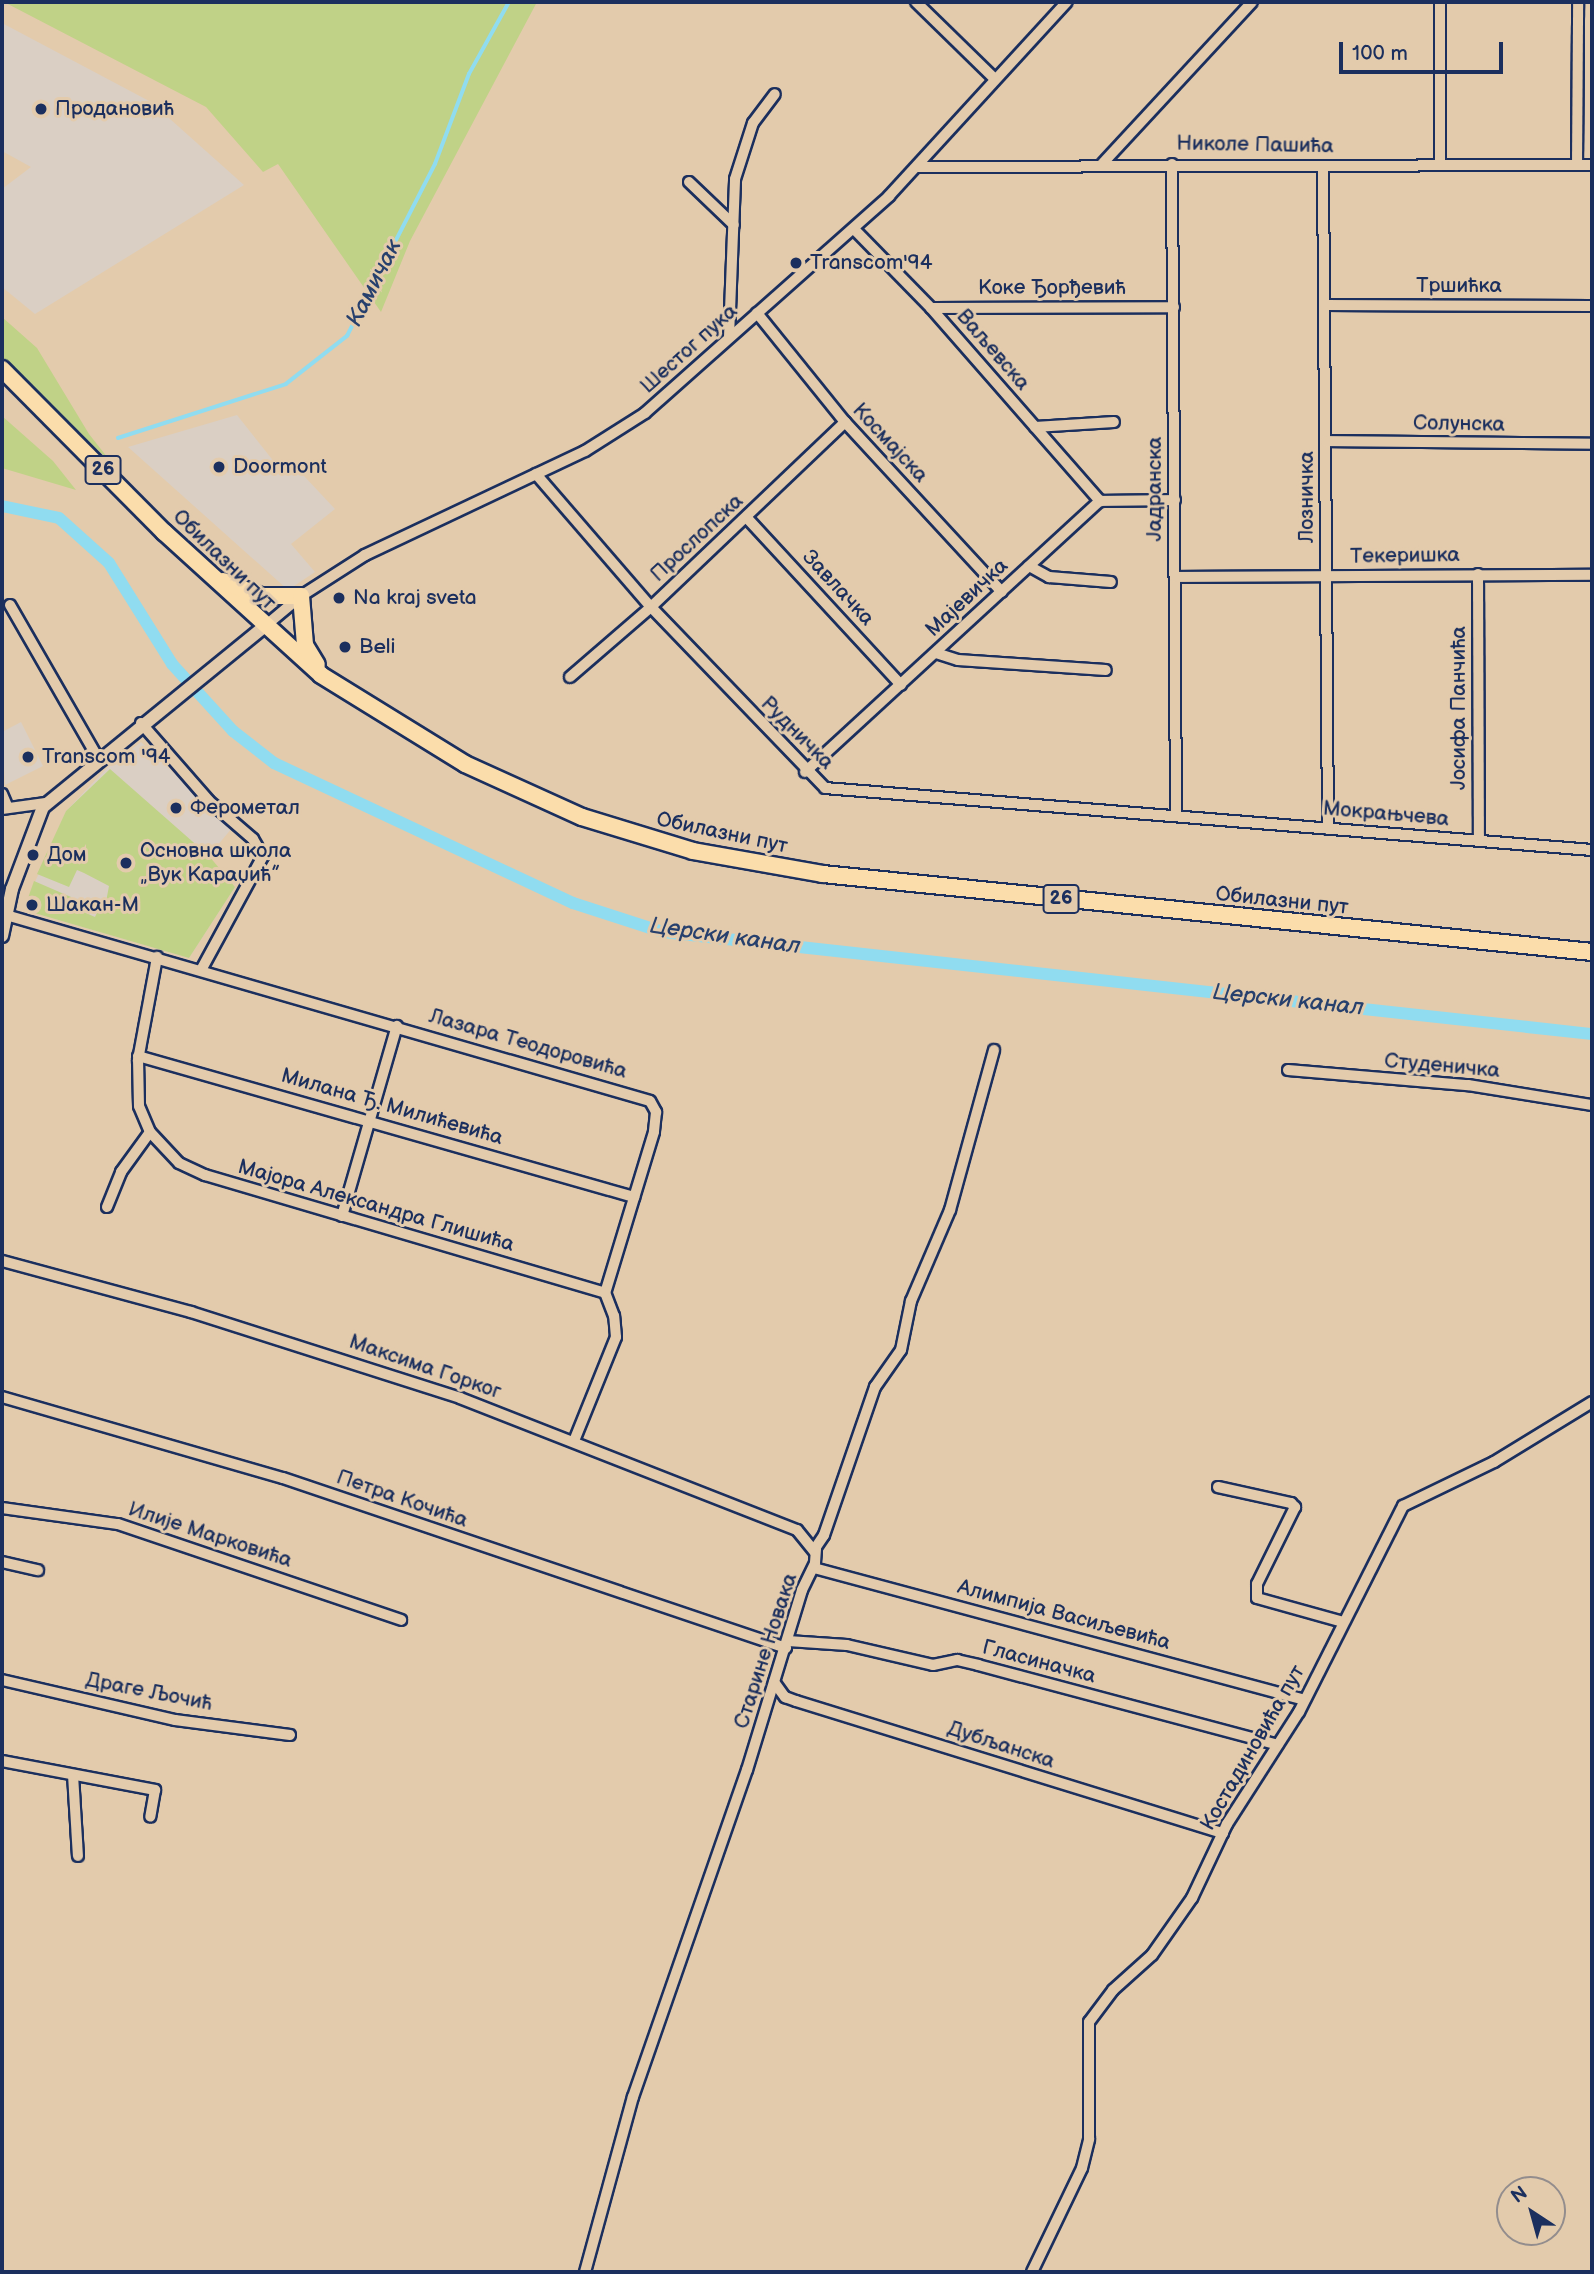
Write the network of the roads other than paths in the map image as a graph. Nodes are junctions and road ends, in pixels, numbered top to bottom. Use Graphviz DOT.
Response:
graph roads {
  1 [pos="916,2"];
  2 [pos="1067,2"];
  3 [pos="1252,2"];
  4 [pos="1440,2"];
  5 [pos="1578,2"];
  6 [pos="995,79"];
  7 [pos="775,94"];
  8 [pos="1103,163"];
  9 [pos="1172,164"];
  10 [pos="1592,164"];
  11 [pos="1440,165"];
  12 [pos="1577,165"];
  13 [pos="1323,166"];
  14 [pos="917,167"];
  15 [pos="689,182"];
  16 [pos="734,225"];
  17 [pos="854,229"];
  18 [pos="1325,305"];
  19 [pos="1592,306"];
  20 [pos="1174,307"];
  21 [pos="931,308"];
  22 [pos="757,313"];
  23 [pos="729,337"];
  24 [pos="2,369"];
  25 [pos="845,422"];
  26 [pos="1114,422"];
  27 [pos="1035,427"];
  28 [pos="1326,441"];
  29 [pos="1592,444"];
  30 [pos="536,474"];
  31 [pos="1175,500"];
  32 [pos="1100,501"];
  33 [pos="747,518"];
  34 [pos="1029,566"];
  35 [pos="1478,574"];
  36 [pos="1592,575"];
  37 [pos="1326,576"];
  38 [pos="1175,577"];
  39 [pos="215,579"];
  40 [pos="1111,582"];
  41 [pos="1002,592"];
  42 [pos="301,596"];
  43 [pos="10,605"];
  44 [pos="652,607"];
  45 [pos="264,627"];
  46 [pos="936,653"];
  47 [pos="1106,670"];
  48 [pos="570,677"];
  49 [pos="326,679"];
  50 [pos="901,685"];
  51 [pos="141,723"];
  52 [pos="98,758"];
  53 [pos="805,772"];
  54 [pos="2,794"];
  55 [pos="46,803"];
  56 [pos="5,808"];
  57 [pos="1176,815"];
  58 [pos="1328,829"];
  59 [pos="1479,841"];
  60 [pos="1592,850"];
  61 [pos="6,915"];
  62 [pos="2,936"];
  63 [pos="1592,953"];
  64 [pos="157,957"];
  65 [pos="201,970"];
  66 [pos="397,1026"];
  67 [pos="994,1050"];
  68 [pos="138,1056"];
  69 [pos="1288,1070"];
  70 [pos="1592,1105"];
  71 [pos="370,1119"];
  72 [pos="150,1132"];
  73 [pos="634,1197"];
  74 [pos="107,1207"];
  75 [pos="342,1216"];
  76 [pos="2,1261"];
  77 [pos="605,1293"];
  78 [pos="2,1397"];
  79 [pos="1592,1402"];
  80 [pos="574,1441"];
  81 [pos="1219,1487"];
  82 [pos="2,1508"];
  83 [pos="816,1552"];
  84 [pos="2,1562"];
  85 [pos="814,1568"];
  86 [pos="38,1570"];
  87 [pos="401,1620"];
  88 [pos="1343,1622"];
  89 [pos="787,1644"];
  90 [pos="2,1680"];
  91 [pos="774,1682"];
  92 [pos="1305,1700"];
  93 [pos="290,1735"];
  94 [pos="1278,1745"];
  95 [pos="2,1761"];
  96 [pos="73,1775"];
  97 [pos="150,1817"];
  98 [pos="1223,1833"];
  99 [pos="78,1856"];
  100 [pos="585,2272"];
  101 [pos="1032,2272"];
  1 -- 6 [label="street"];
  2 -- 6 [label="street, Шестог пука"];
  3 -- 8 [label="street"];
  4 -- 11 [label="street"];
  5 -- 12 [label="street"];
  6 -- 14 [label="street, Шестог пука"];
  7 -- 16 [label="street"];
  8 -- 9 [label="street, Николе Пашића"];
  8 -- 14 [label="street, Николе Пашића"];
  9 -- 13 [label="street, Николе Пашића"];
  9 -- 20 [label="street, Јадранска"];
  10 -- 12 [label="street, Николе Пашића"];
  11 -- 12 [label="street, Николе Пашића"];
  11 -- 13 [label="street, Николе Пашића"];
  13 -- 18 [label="street, Лозничка"];
  14 -- 17 [label="street, Шестог пука"];
  15 -- 16 [label="street"];
  16 -- 23 [label="street"];
  17 -- 21 [label="street, Ваљевска"];
  17 -- 22 [label="street, Шестог пука"];
  18 -- 19 [label="street, Тршићка"];
  18 -- 28 [label="street, Лозничка"];
  20 -- 21 [label="street, Коке Ђорђевић"];
  20 -- 31 [label="street, Јадранска"];
  21 -- 27 [label="street, Ваљевска"];
  22 -- 23 [label="street, Шестог пука"];
  22 -- 25 [label="street, Космајска"];
  23 -- 30 [label="street, Шестог пука"];
  24 -- 39 [label="main road, Обилазни пут / 26"];
  25 -- 33 [label="street, Прослопска"];
  25 -- 41 [label="street, Космајска"];
  26 -- 27 [label="street"];
  27 -- 32 [label="street, Ваљевска"];
  28 -- 29 [label="street, Солунска"];
  28 -- 37 [label="street, Лозничка"];
  30 -- 42 [label="street, Шестог пука"];
  30 -- 44 [label="street, Рудничка"];
  31 -- 32 [label="street"];
  31 -- 38 [label="street, Јадранска"];
  32 -- 34 [label="street, Мајевичка"];
  33 -- 44 [label="street, Прослопска"];
  33 -- 50 [label="street, Завлачка"];
  34 -- 40 [label="street"];
  34 -- 41 [label="street, Мајевичка"];
  35 -- 36 [label="street, Текеришка"];
  35 -- 37 [label="street, Текеришка"];
  35 -- 59 [label="street, Јосифа Панчића"];
  37 -- 38 [label="street, Текеришка"];
  37 -- 58 [label="street, Лозничка"];
  38 -- 57 [label="street, Јадранска"];
  39 -- 42 [label="main road"];
  39 -- 45 [label="main road, Обилазни пут / 26"];
  41 -- 46 [label="street, Мајевичка"];
  42 -- 45 [label="street, Шестог пука"];
  42 -- 49 [label="main road"];
  43 -- 52 [label="street"];
  44 -- 48 [label="street, Прослопска"];
  44 -- 53 [label="street, Рудничка"];
  45 -- 49 [label="main road, Обилазни пут / 26"];
  45 -- 51 [label="street"];
  46 -- 47 [label="street"];
  46 -- 50 [label="street, Мајевичка"];
  49 -- 63 [label="main road, Обилазни пут / 26"];
  50 -- 53 [label="street, Мајевичка"];
  51 -- 52 [label="street"];
  51 -- 65 [label="street"];
  52 -- 55 [label="street"];
  53 -- 57 [label="street, Рудничка"];
  54 -- 56 [label="street"];
  55 -- 56 [label="street"];
  55 -- 61 [label="street"];
  57 -- 58 [label="street, Мокрањчева"];
  58 -- 59 [label="street, Мокрањчева"];
  59 -- 60 [label="street, Мокрањчева"];
  61 -- 62 [label="street"];
  61 -- 64 [label="street, Лазара Теодоровића"];
  64 -- 65 [label="street, Лазара Теодоровића"];
  64 -- 68 [label="street"];
  65 -- 66 [label="street, Лазара Теодоровића"];
  66 -- 71 [label="street"];
  66 -- 73 [label="street, Лазара Теодоровића"];
  67 -- 83 [label="street, Старине Новака"];
  68 -- 71 [label="street, Милана Ђ. Милићевића"];
  68 -- 72 [label="street"];
  69 -- 70 [label="street, Студеничка"];
  71 -- 73 [label="street, Милана Ђ. Милићевића"];
  71 -- 75 [label="street"];
  72 -- 74 [label="street"];
  72 -- 75 [label="street, Мајора Александра Глишића"];
  73 -- 77 [label="street, Лазара Теодоровића"];
  75 -- 77 [label="street, Мајора Александра Глишића"];
  76 -- 80 [label="street, Максима Горког"];
  77 -- 80 [label="street"];
  78 -- 89 [label="street, Петра Кочића"];
  79 -- 88 [label="street, Костадиновића пут"];
  80 -- 83 [label="street, Максима Горког"];
  81 -- 88 [label="street"];
  82 -- 87 [label="street, Илије Марковића"];
  83 -- 85 [label="street, Старине Новака"];
  84 -- 86 [label="street"];
  85 -- 89 [label="street, Старине Новака"];
  85 -- 92 [label="street, Алимпија Васиљевића"];
  88 -- 92 [label="street, Костадиновића пут"];
  89 -- 91 [label="street, Старине Новака"];
  89 -- 94 [label="street, Гласиначка"];
  90 -- 93 [label="street, Драге Љочић"];
  91 -- 98 [label="street, Дубљанска"];
  91 -- 100 [label="street, Старине Новака"];
  92 -- 94 [label="street, Костадиновића пут"];
  94 -- 98 [label="street, Костадиновића пут"];
  95 -- 96 [label="street"];
  96 -- 97 [label="street"];
  96 -- 99 [label="street"];
  98 -- 101 [label="street, Костадиновића пут"];
}
